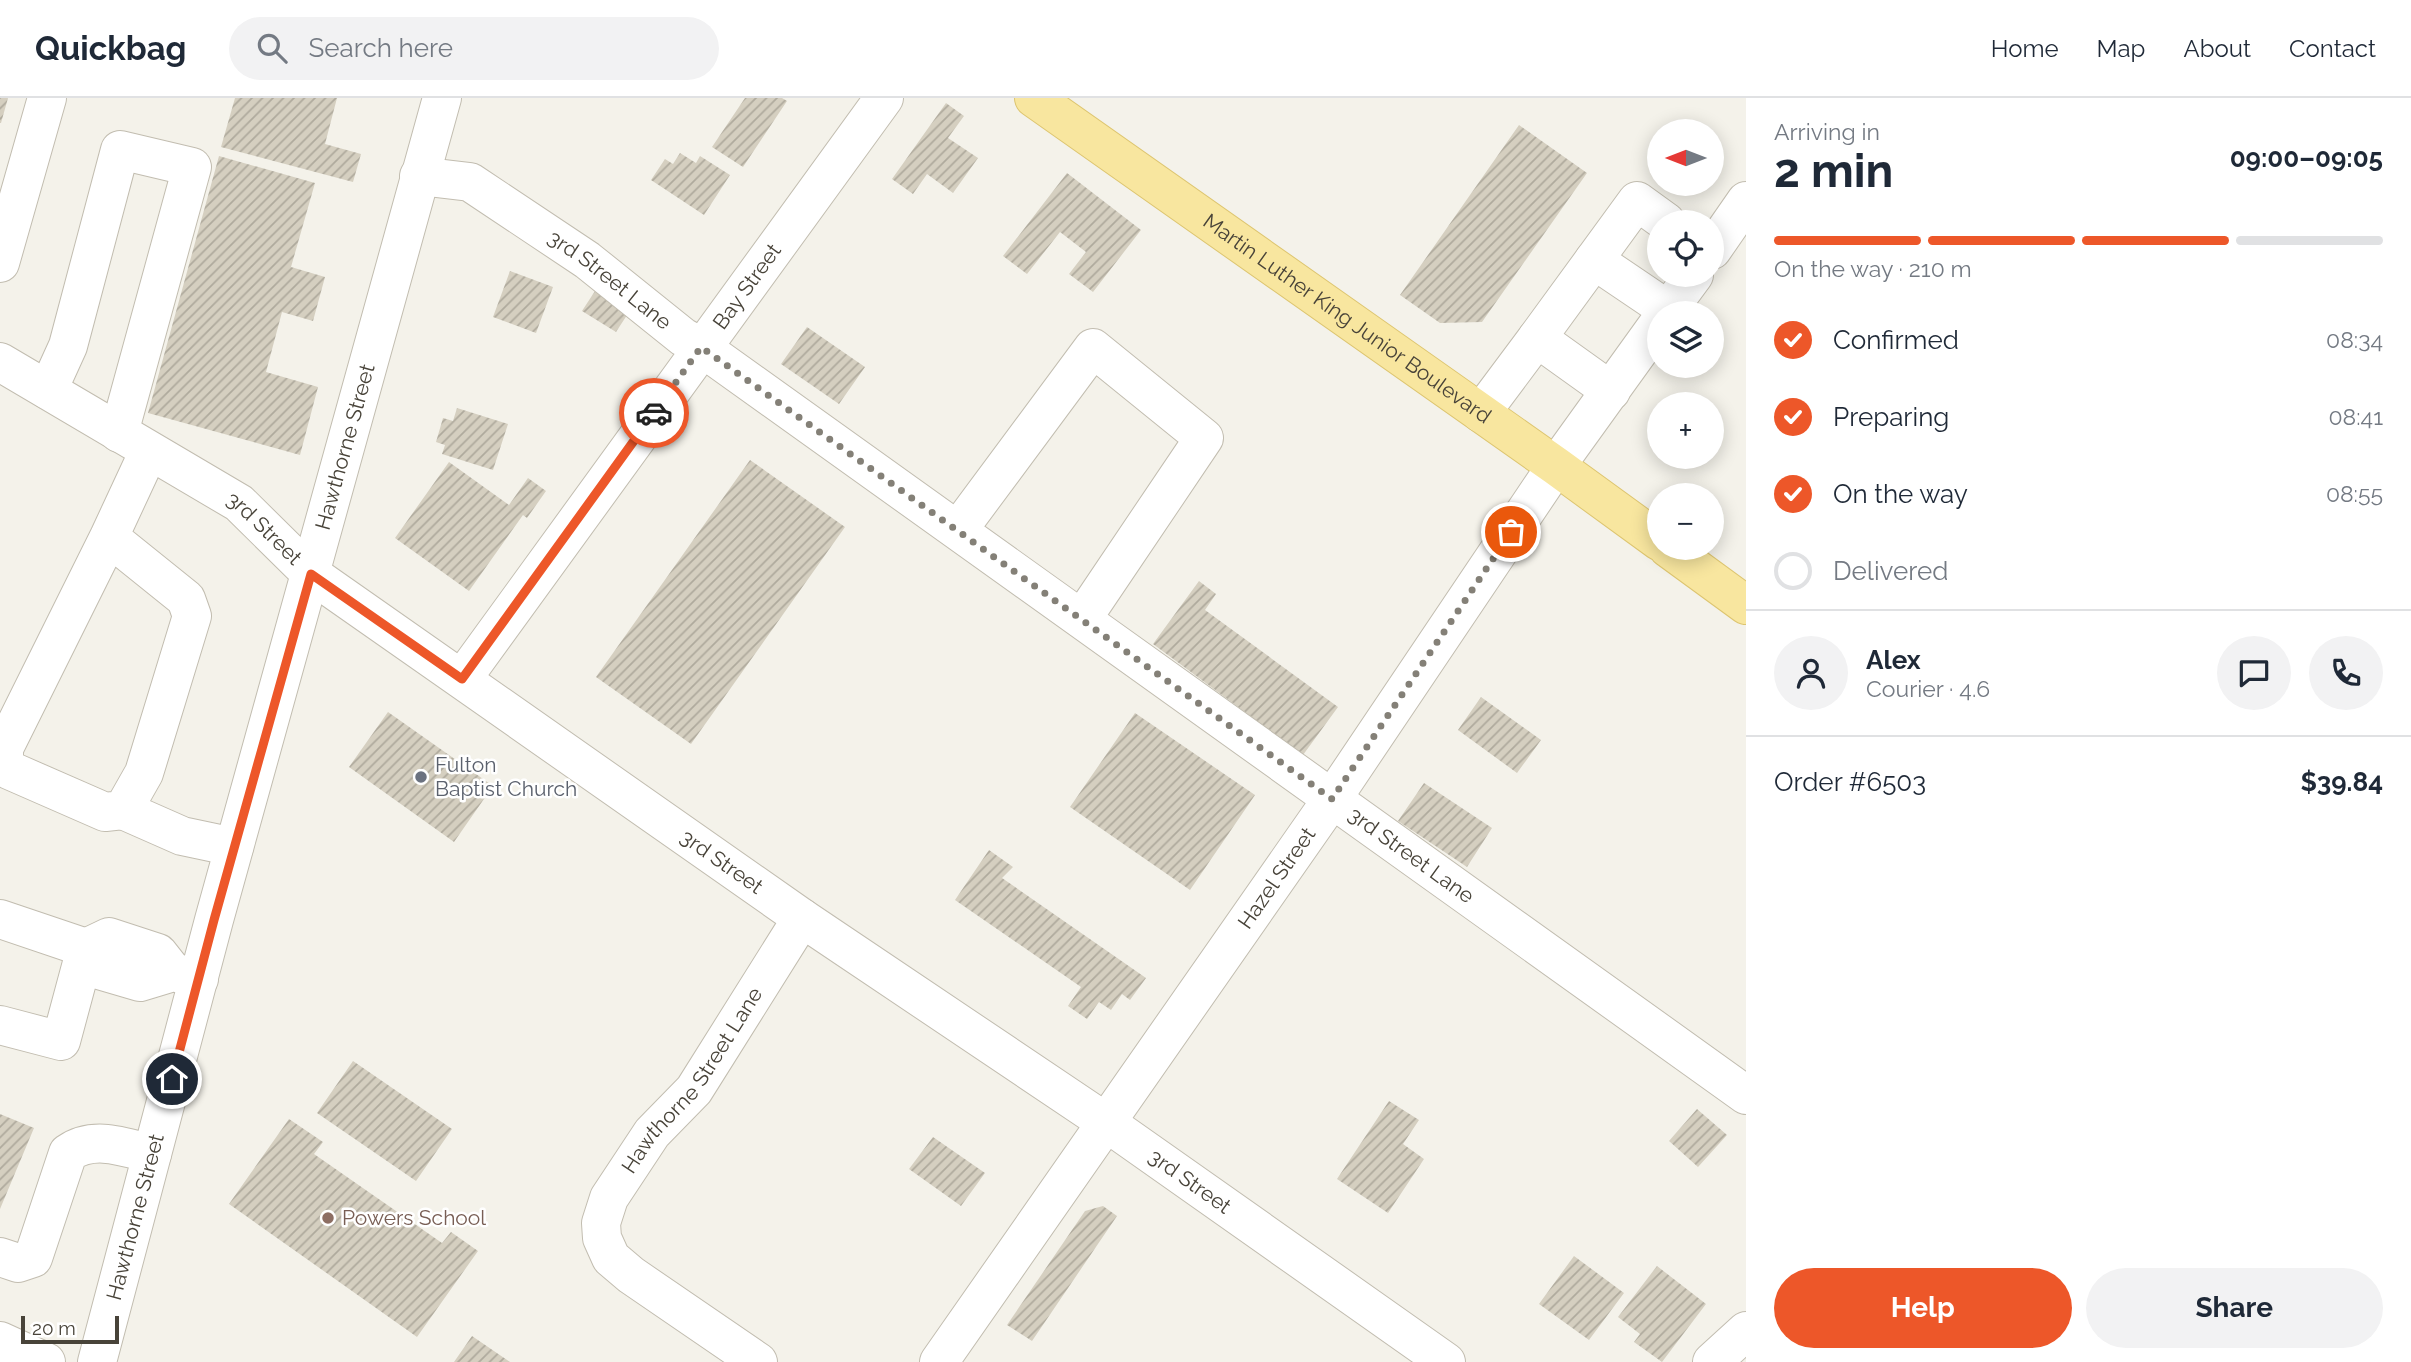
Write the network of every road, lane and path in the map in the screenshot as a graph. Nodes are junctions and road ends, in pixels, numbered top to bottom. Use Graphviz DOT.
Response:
graph roads {
  1 [pos="47,98"];
  2 [pos="442,98"];
  3 [pos="884,98"];
  4 [pos="1034,98"];
  5 [pos="419,176"];
  6 [pos="1746,201"];
  7 [pos="1649,210"];
  8 [pos="6,223"];
  9 [pos="1724,233"];
  10 [pos="1594,260"];
  11 [pos="0,263"];
  12 [pos="1647,302"];
  13 [pos="1537,338"];
  14 [pos="1647,341"];
  15 [pos="701,347"];
  16 [pos="0,362"];
  17 [pos="48,390"];
  18 [pos="1611,391"];
  19 [pos="1481,413"];
  20 [pos="134,442"];
  21 [pos="1556,466"];
  22 [pos="958,530"];
  23 [pos="1647,532"];
  24 [pos="109,537"];
  25 [pos="1684,560"];
  26 [pos="311,574"];
  27 [pos="1746,605"];
  28 [pos="1082,620"];
  29 [pos="462,679"];
  30 [pos="1332,799"];
  31 [pos="123,810"];
  32 [pos="234,846"];
  33 [pos="802,918"];
  34 [pos="0,919"];
  35 [pos="86,948"];
  36 [pos="186,975"];
  37 [pos="0,1025"];
  38 [pos="1746,1095"];
  39 [pos="1107,1123"];
  40 [pos="152,1154"];
  41 [pos="0,1257"];
  42 [pos="1746,1331"];
  43 [pos="0,1341"];
  44 [pos="46,1362"];
  45 [pos="97,1362"];
  46 [pos="758,1362"];
  47 [pos="939,1362"];
  48 [pos="1446,1362"];
  49 [pos="1712,1362"];
  1 -- 8 [label="street"];
  2 -- 5 [label="street, Hawthorne Street"];
  3 -- 15 [label="street, Bay Street"];
  4 -- 19 [label="main road, Martin Luther King Junior Boulevard"];
  5 -- 15 [label="street, 3rd Street Lane"];
  5 -- 26 [label="street, Hawthorne Street"];
  6 -- 9 [label="street"];
  7 -- 10 [label="street"];
  8 -- 11 [label="street"];
  10 -- 12 [label="street"];
  10 -- 13 [label="street"];
  13 -- 18 [label="street"];
  13 -- 19 [label="street"];
  14 -- 18 [label="street, Hazel Street"];
  15 -- 22 [label="street, 3rd Street Lane"];
  15 -- 29 [label="street, Bay Street"];
  16 -- 17 [label="street, 3rd Street"];
  17 -- 20 [label="street, 3rd Street"];
  17 -- 20 [label="street"];
  18 -- 21 [label="street, Hazel Street"];
  19 -- 21 [label="main road, Martin Luther King Junior Boulevard"];
  20 -- 24 [label="street"];
  20 -- 26 [label="street, 3rd Street"];
  21 -- 23 [label="main road, Martin Luther King Junior Boulevard"];
  21 -- 30 [label="street, Hazel Street"];
  22 -- 28 [label="street, 3rd Street Lane"];
  22 -- 28 [label="street"];
  24 -- 31 [label="street"];
  24 -- 31 [label="street"];
  25 -- 27 [label="main road"];
  26 -- 29 [label="street, 3rd Street"];
  26 -- 32 [label="street, Hawthorne Street"];
  28 -- 30 [label="street, 3rd Street Lane"];
  29 -- 33 [label="street, 3rd Street"];
  30 -- 38 [label="street, 3rd Street Lane"];
  30 -- 39 [label="street, Hazel Street"];
  31 -- 32 [label="street"];
  32 -- 36 [label="street, Hawthorne Street"];
  33 -- 39 [label="street, 3rd Street"];
  33 -- 46 [label="street, Hawthorne Street Lane"];
  34 -- 35 [label="street"];
  35 -- 36 [label="street"];
  35 -- 37 [label="street"];
  36 -- 40 [label="street, Hawthorne Street"];
  39 -- 47 [label="street, Hazel Street"];
  39 -- 48 [label="street, 3rd Street"];
  40 -- 41 [label="street"];
  40 -- 45 [label="street, Hawthorne Street"];
  42 -- 49 [label="street"];
  43 -- 44 [label="street"];
}
